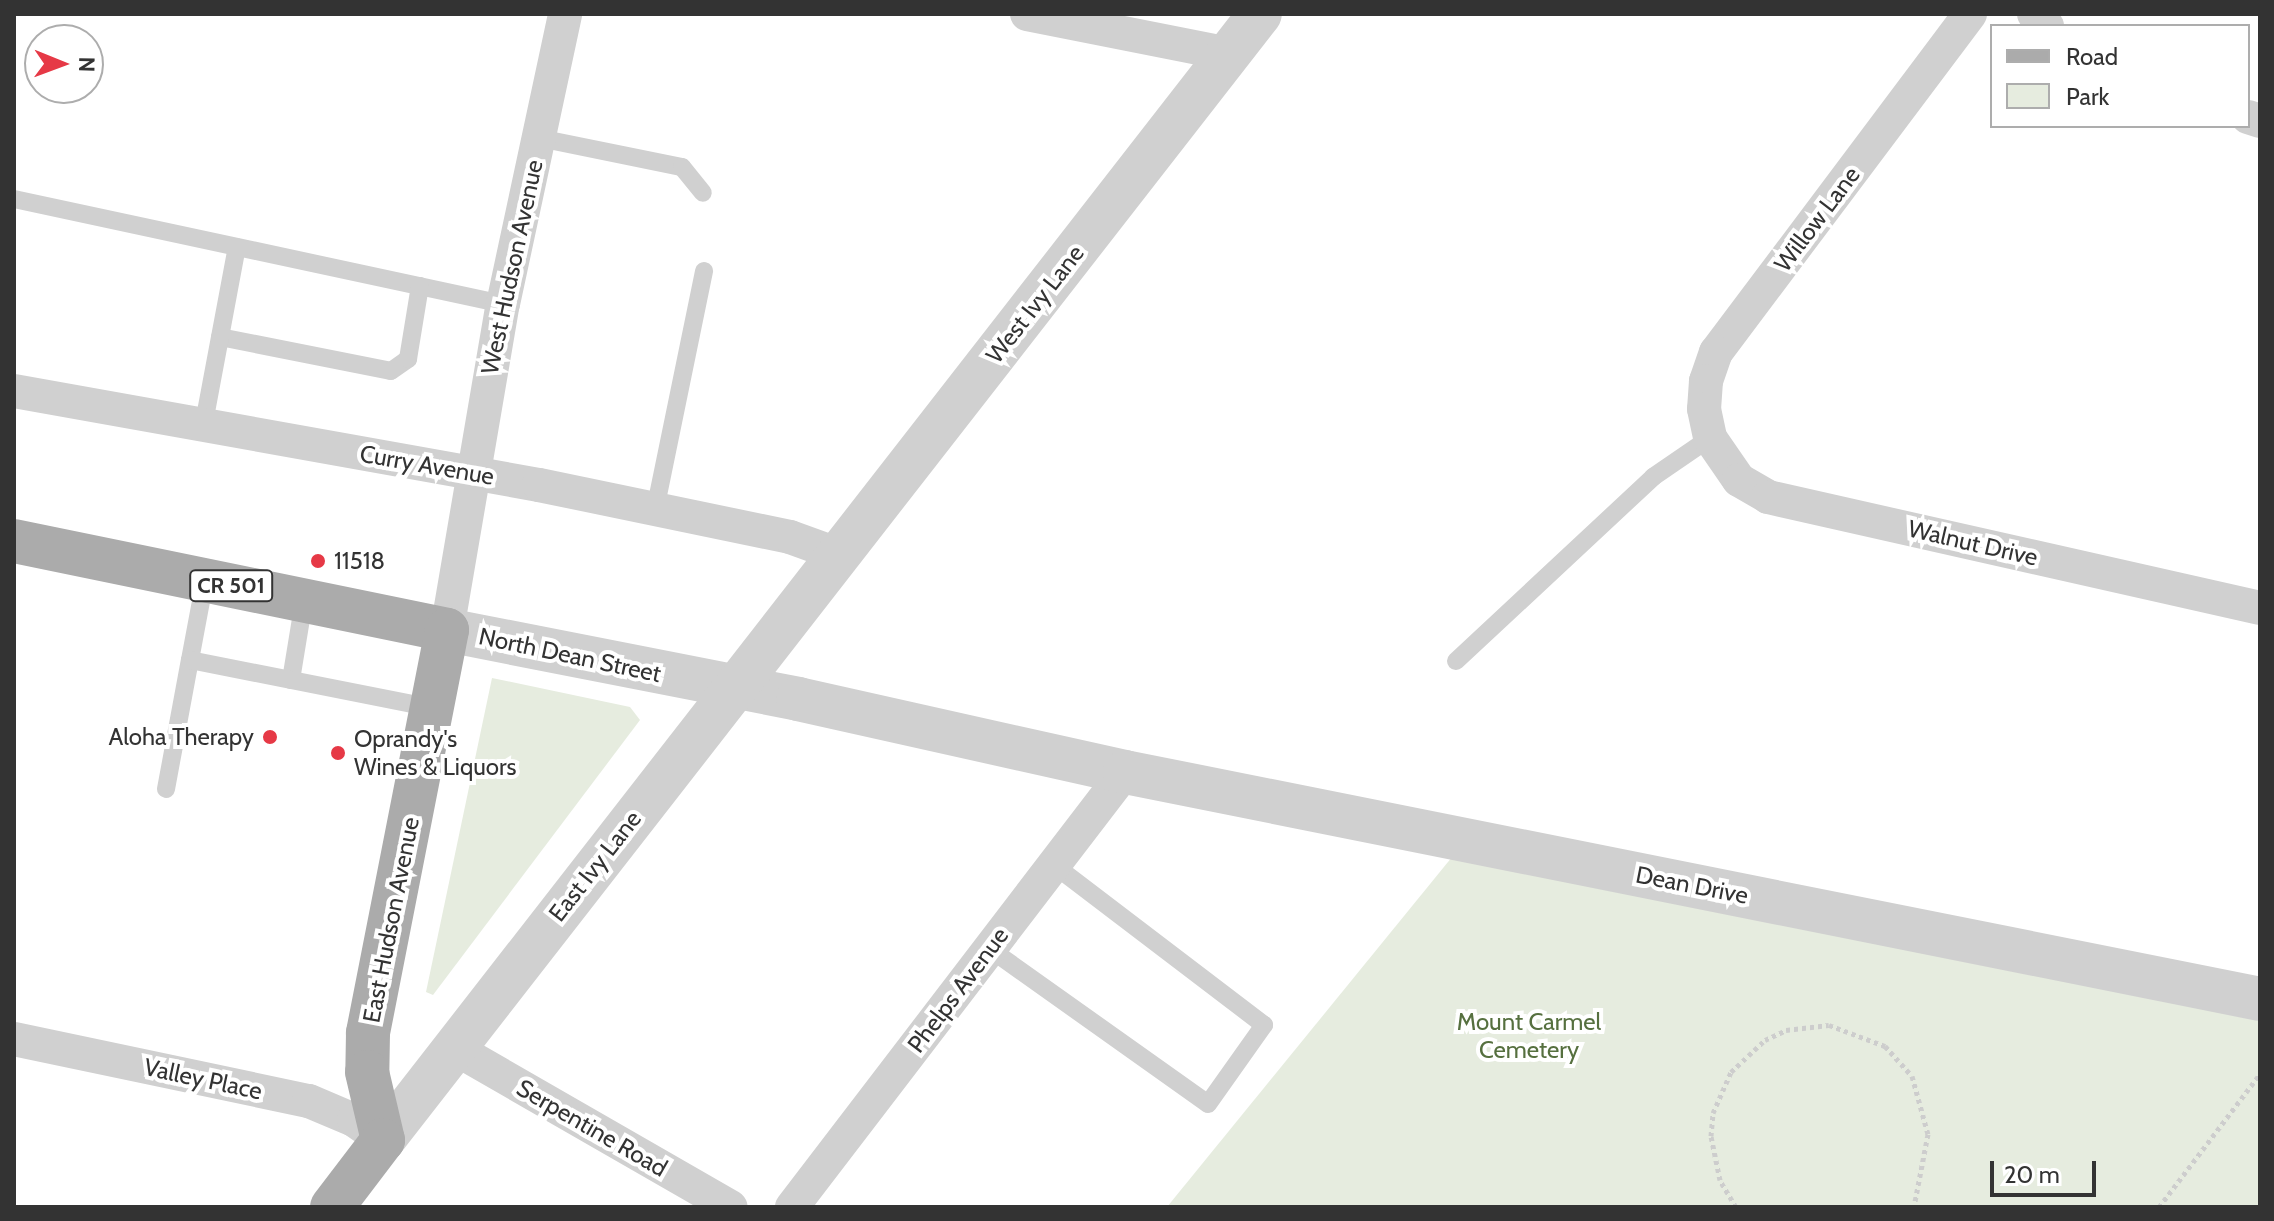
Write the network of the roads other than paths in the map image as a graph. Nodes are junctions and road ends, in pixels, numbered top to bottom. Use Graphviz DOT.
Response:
graph roads {
  1 [pos="565,14"];
  2 [pos="1027,14"];
  3 [pos="1260,14"];
  4 [pos="1970,14"];
  5 [pos="1229,54"];
  6 [pos="539,138"];
  7 [pos="703,193"];
  8 [pos="14,199"];
  9 [pos="237,247"];
  10 [pos="704,271"];
  11 [pos="420,286"];
  12 [pos="503,304"];
  13 [pos="220,337"];
  14 [pos="14,391"];
  15 [pos="203,428"];
  16 [pos="1710,438"];
  17 [pos="473,473"];
  18 [pos="655,510"];
  19 [pos="464,522"];
  20 [pos="14,541"];
  21 [pos="837,554"];
  22 [pos="205,580"];
  23 [pos="808,592"];
  24 [pos="304,601"];
  25 [pos="2260,608"];
  26 [pos="447,630"];
  27 [pos="190,660"];
  28 [pos="1456,661"];
  29 [pos="291,680"];
  30 [pos="734,688"];
  31 [pos="433,708"];
  32 [pos="1125,772"];
  33 [pos="166,789"];
  34 [pos="1054,865"];
  35 [pos="990,949"];
  36 [pos="2260,999"];
  37 [pos="14,1039"];
  38 [pos="454,1048"];
  39 [pos="383,1140"];
  40 [pos="332,1207"];
  41 [pos="730,1207"];
  42 [pos="792,1207"];
  1 -- 6 [label="street, West Hudson Avenue"];
  2 -- 5 [label="street"];
  3 -- 5 [label="street, West Ivy Lane"];
  4 -- 16 [label="street, Willow Lane"];
  5 -- 21 [label="street, West Ivy Lane"];
  6 -- 7 [label="lane"];
  6 -- 12 [label="street, West Hudson Avenue"];
  8 -- 9 [label="lane"];
  9 -- 11 [label="lane"];
  9 -- 13 [label="lane"];
  10 -- 18 [label="lane"];
  11 -- 12 [label="lane"];
  11 -- 13 [label="lane"];
  12 -- 17 [label="street, West Hudson Avenue"];
  13 -- 15 [label="lane"];
  14 -- 15 [label="street, Curry Avenue"];
  15 -- 17 [label="street, Curry Avenue"];
  16 -- 25 [label="street, Walnut Drive"];
  16 -- 28 [label="lane"];
  17 -- 18 [label="street, Curry Avenue"];
  17 -- 19 [label="street, West Hudson Avenue"];
  18 -- 21 [label="street, Curry Avenue"];
  19 -- 26 [label="street, East Hudson Avenue"];
  20 -- 22 [label="main road, North Dean Street / CR 501"];
  21 -- 23 [label="street, West Ivy Lane"];
  22 -- 24 [label="main road, North Dean Street / CR 501"];
  22 -- 27 [label="lane"];
  23 -- 30 [label="street, East Ivy Lane"];
  24 -- 26 [label="main road, North Dean Street / CR 501"];
  24 -- 29 [label="lane"];
  26 -- 30 [label="street, North Dean Street"];
  26 -- 31 [label="main road, East Hudson Avenue"];
  27 -- 29 [label="lane"];
  27 -- 33 [label="lane"];
  29 -- 31 [label="lane"];
  30 -- 32 [label="street, North Dean Street"];
  30 -- 38 [label="street, East Ivy Lane"];
  31 -- 39 [label="main road, East Hudson Avenue"];
  32 -- 34 [label="street, Phelps Avenue"];
  32 -- 36 [label="street, Dean Drive"];
  34 -- 35 [label="street, Phelps Avenue"];
  34 -- 35 [label="lane"];
  35 -- 42 [label="street, Phelps Avenue"];
  37 -- 39 [label="street, Valley Place"];
  38 -- 39 [label="street, East Ivy Lane"];
  38 -- 41 [label="street, Serpentine Road"];
  39 -- 40 [label="main road"];
}
